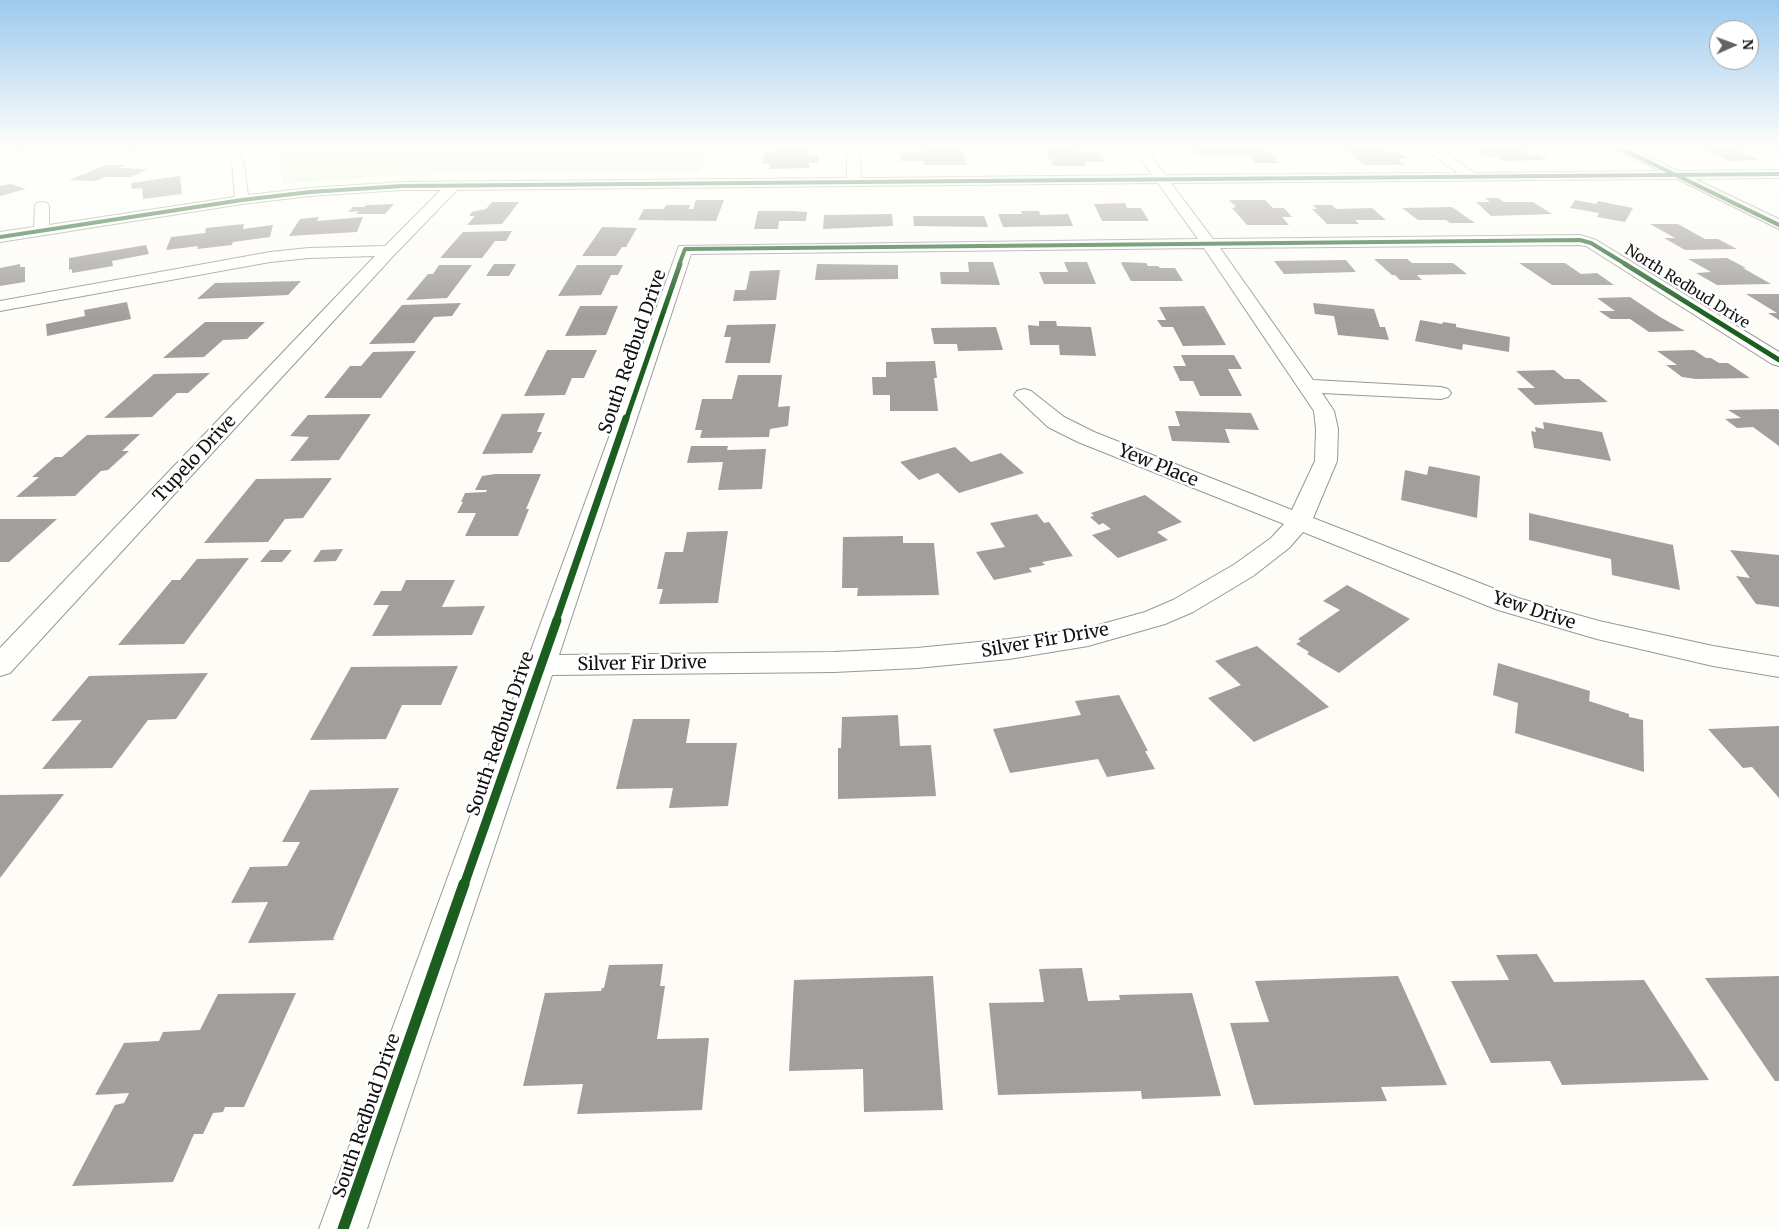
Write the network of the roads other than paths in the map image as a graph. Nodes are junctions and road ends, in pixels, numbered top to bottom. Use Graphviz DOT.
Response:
graph roads {
  1 [pos="220,203"];
  2 [pos="436,203"];
  3 [pos="1179,203"];
  4 [pos="1734,203"];
  5 [pos="42,206"];
  6 [pos="1779,225"];
  7 [pos="41,230"];
  8 [pos="0,237"];
  9 [pos="1209,244"];
  10 [pos="389,251"];
  11 [pos="0,306"];
  12 [pos="1779,360"];
  13 [pos="1308,386"];
  14 [pos="1441,393"];
  15 [pos="1024,395"];
  16 [pos="1299,522"];
  17 [pos="12,642"];
  18 [pos="0,666"];
  19 [pos="541,666"];
  20 [pos="1779,667"];
  21 [pos="343,1229"];
  1 -- 7 [label="street"];
  2 -- 10 [label="street, Tupelo Drive"];
  3 -- 9 [label="street, Silver Fir Drive"];
  4 -- 6 [label="main road"];
  5 -- 7 [label="street"];
  7 -- 8 [label="street"];
  9 -- 12 [label="street, North Redbud Drive"];
  9 -- 13 [label="street, Silver Fir Drive"];
  9 -- 19 [label="street, South Redbud Drive"];
  10 -- 11 [label="street"];
  10 -- 17 [label="street, Tupelo Drive"];
  13 -- 14 [label="street"];
  13 -- 16 [label="street, Silver Fir Drive"];
  15 -- 16 [label="street, Yew Place"];
  16 -- 19 [label="street, Silver Fir Drive"];
  16 -- 20 [label="street, Yew Drive"];
  17 -- 18 [label="street, Tupelo Drive"];
  19 -- 21 [label="street, South Redbud Drive"];
}
